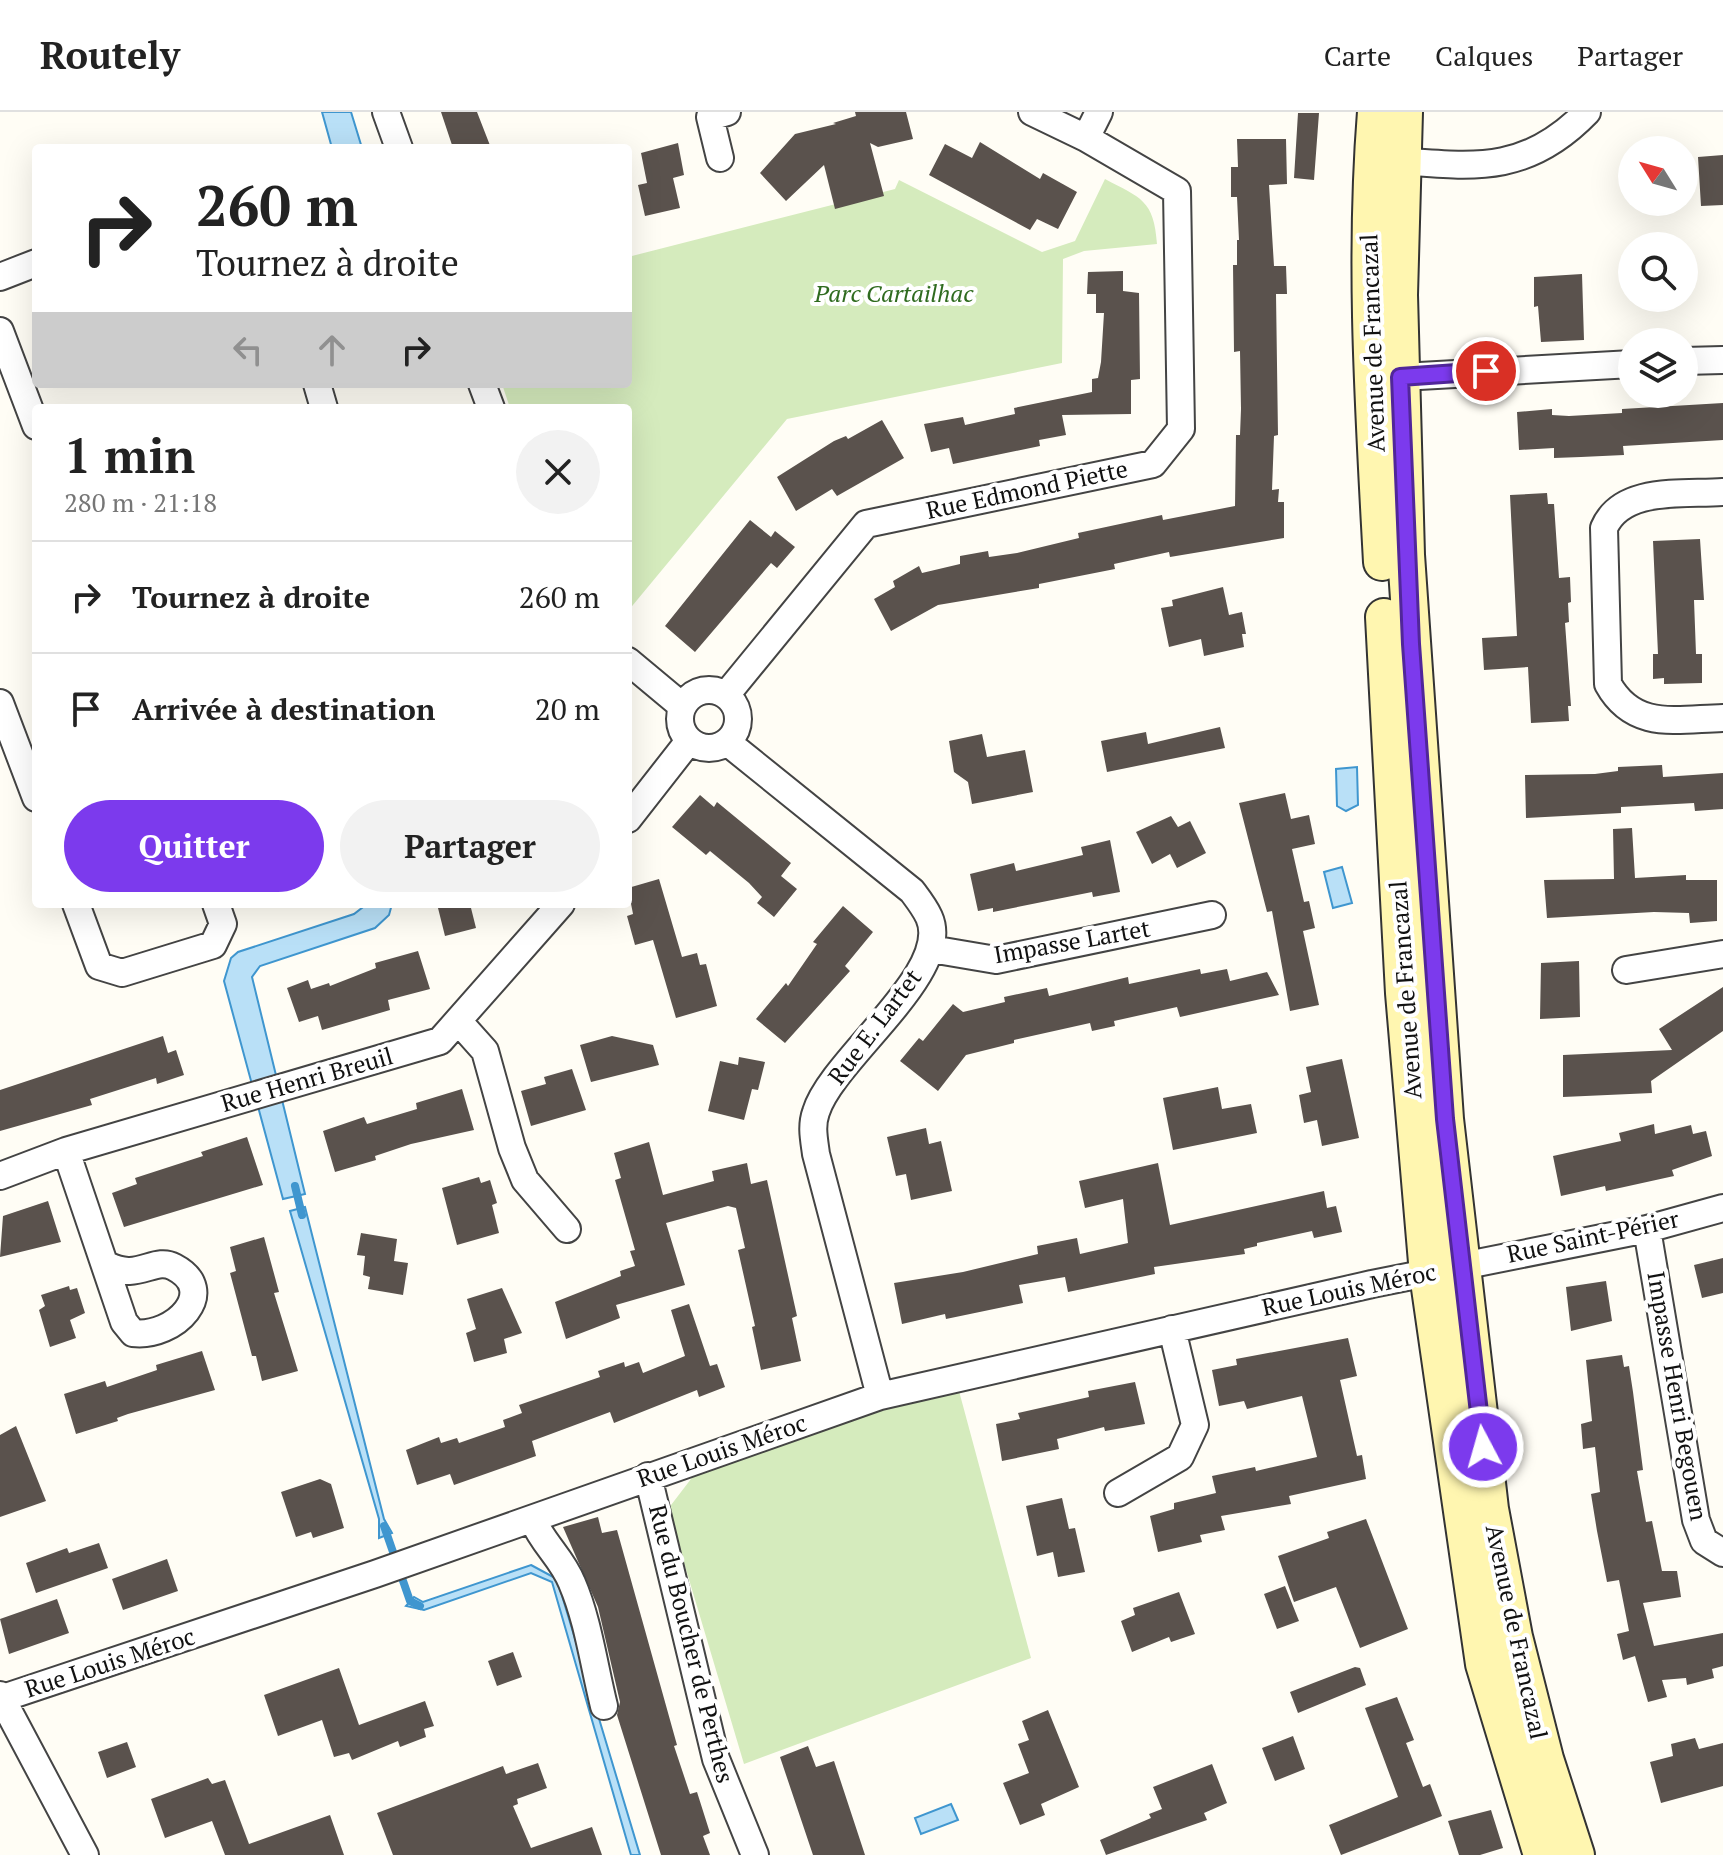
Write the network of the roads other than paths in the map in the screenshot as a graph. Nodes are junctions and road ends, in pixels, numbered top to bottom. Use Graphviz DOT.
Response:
graph roads {
  1 [pos="386,112"];
  2 [pos="727,112"];
  3 [pos="1032,112"];
  4 [pos="1099,112"];
  5 [pos="1376,112"];
  6 [pos="1404,112"];
  7 [pos="1587,112"];
  8 [pos="1086,138"];
  9 [pos="398,144"];
  10 [pos="720,158"];
  11 [pos="1386,160"];
  12 [pos="32,265"];
  13 [pos="0,277"];
  14 [pos="0,331"];
  15 [pos="1723,360"];
  16 [pos="1698,361"];
  17 [pos="1618,365"];
  18 [pos="1386,378"];
  19 [pos="32,415"];
  20 [pos="1723,492"];
  21 [pos="632,664"];
  22 [pos="726,695"];
  23 [pos="0,703"];
  24 [pos="682,706"];
  25 [pos="1723,718"];
  26 [pos="689,741"];
  27 [pos="727,742"];
  28 [pos="32,787"];
  29 [pos="632,814"];
  30 [pos="77,908"];
  31 [pos="217,908"];
  32 [pos="558,908"];
  33 [pos="1212,915"];
  34 [pos="931,949"];
  35 [pos="1723,954"];
  36 [pos="1626,970"];
  37 [pos="460,1023"];
  38 [pos="66,1151"];
  39 [pos="0,1176"];
  40 [pos="1723,1208"];
  41 [pos="567,1229"];
  42 [pos="1647,1229"];
  43 [pos="1463,1264"];
  44 [pos="107,1265"];
  45 [pos="1428,1274"];
  46 [pos="1172,1329"];
  47 [pos="880,1396"];
  48 [pos="648,1476"];
  49 [pos="1118,1493"];
  50 [pos="533,1520"];
  51 [pos="1723,1553"];
  52 [pos="1,1698"];
  53 [pos="604,1706"];
  54 [pos="85,1855"];
  55 [pos="755,1855"];
  56 [pos="1542,1855"];
  57 [pos="1576,1855"];
  1 -- 9 [label="street"];
  2 -- 10 [label="street"];
  3 -- 8 [label="street, Rue Edmond Piette"];
  4 -- 8 [label="street"];
  5 -- 11 [label="main road, Avenue de Francazal"];
  6 -- 11 [label="main road, Avenue de Francazal"];
  7 -- 11 [label="street"];
  8 -- 22 [label="street, Rue Edmond Piette"];
  11 -- 18 [label="main road, Avenue de Francazal"];
  12 -- 13 [label="street"];
  14 -- 19 [label="street"];
  15 -- 16 [label="street"];
  17 -- 18 [label="street"];
  18 -- 43 [label="main road, Avenue de Francazal"];
  18 -- 45 [label="main road, Avenue de Francazal"];
  20 -- 25 [label="street"];
  21 -- 24 [label="street"];
  22 -- 24 [label="street"];
  22 -- 27 [label="street"];
  23 -- 28 [label="street"];
  24 -- 26 [label="street"];
  26 -- 27 [label="street"];
  26 -- 29 [label="street"];
  27 -- 34 [label="street, Rue E. Lartet"];
  30 -- 31 [label="street"];
  32 -- 37 [label="street, Rue Henri Breuil"];
  33 -- 34 [label="street, Impasse Lartet"];
  34 -- 47 [label="street, Rue E. Lartet"];
  35 -- 36 [label="street"];
  37 -- 38 [label="street, Rue Henri Breuil"];
  37 -- 41 [label="street"];
  38 -- 39 [label="street, Rue Henri Breuil"];
  38 -- 44 [label="street"];
  40 -- 42 [label="street, Rue Saint-Périer"];
  42 -- 43 [label="street, Rue Saint-Périer"];
  42 -- 51 [label="street, Impasse Henri Begouen"];
  43 -- 45 [label="street, Rue Louis Méroc"];
  43 -- 57 [label="main road, Avenue de Francazal"];
  45 -- 46 [label="street, Rue Louis Méroc"];
  45 -- 56 [label="main road, Avenue de Francazal"];
  46 -- 47 [label="street, Rue Louis Méroc"];
  46 -- 49 [label="street"];
  47 -- 48 [label="street, Rue Louis Méroc"];
  48 -- 50 [label="street, Rue Louis Méroc"];
  48 -- 55 [label="street, Rue du Boucher de Perthes"];
  50 -- 52 [label="street, Rue Louis Méroc"];
  50 -- 53 [label="street"];
  52 -- 54 [label="street"];
}
